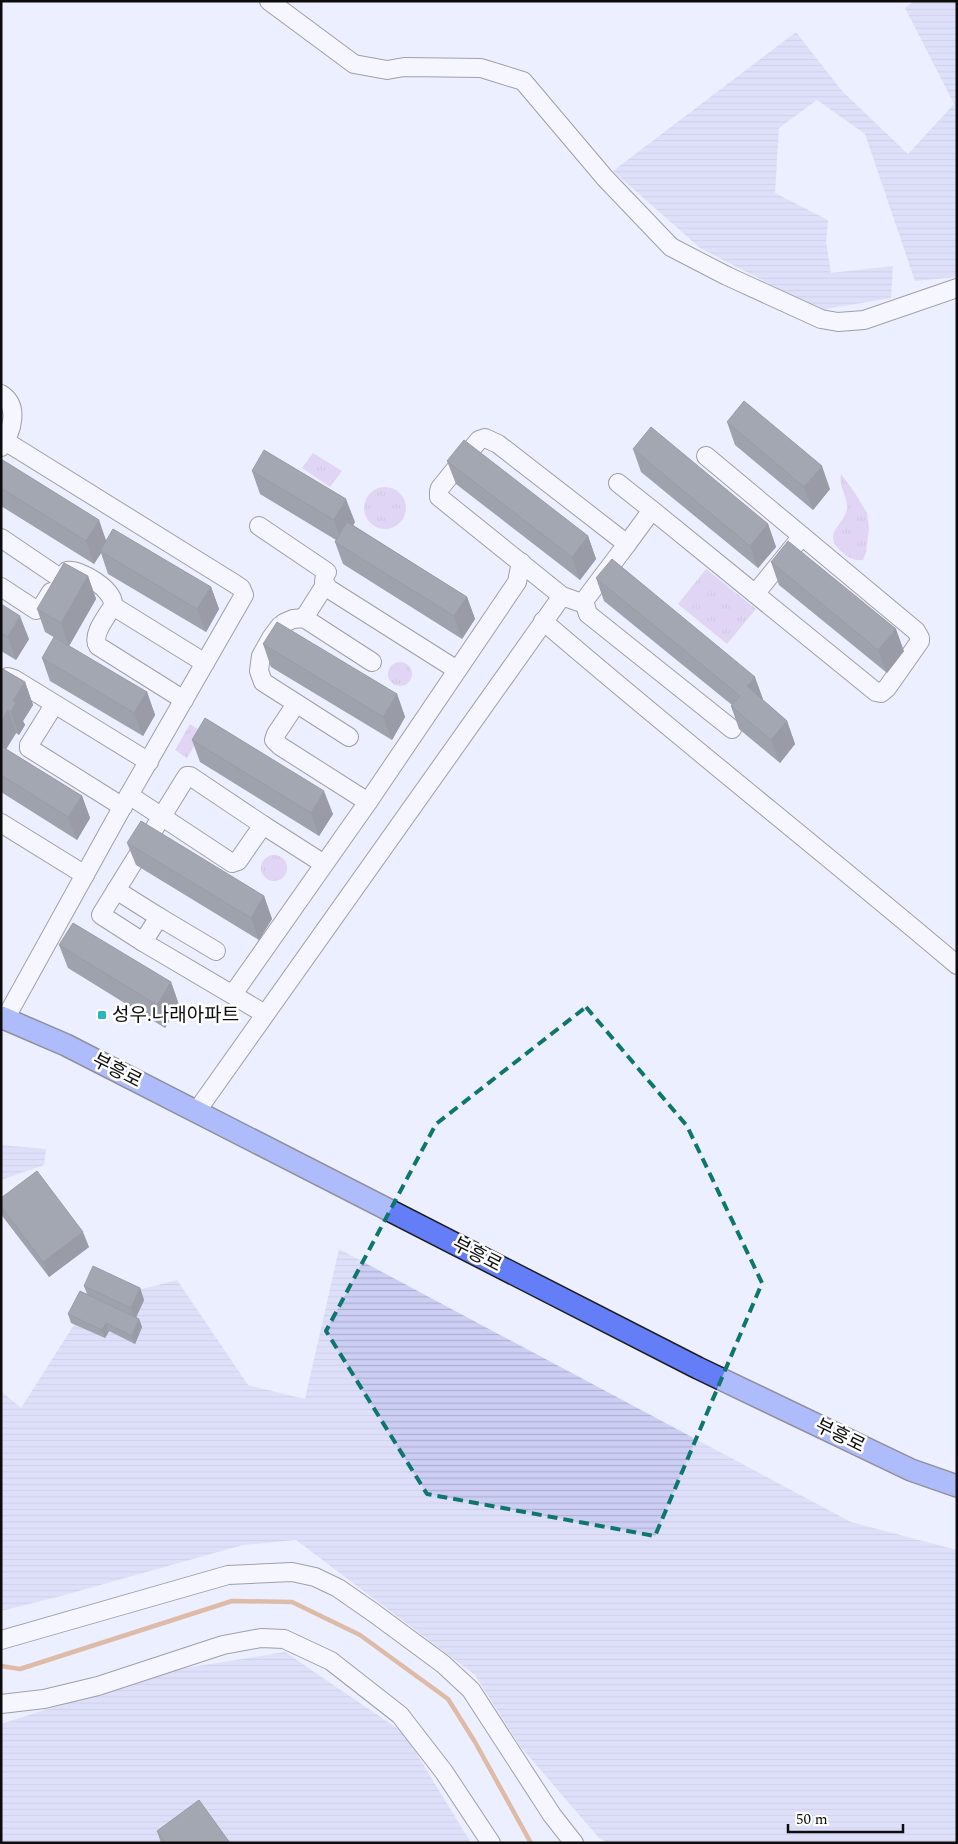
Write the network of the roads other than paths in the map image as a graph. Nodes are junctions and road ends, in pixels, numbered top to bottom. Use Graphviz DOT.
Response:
graph roads {
  1 [pos="269,1"];
  2 [pos="957,288"];
  3 [pos="1,394"];
  4 [pos="3,444"];
  5 [pos="706,456"];
  6 [pos="618,483"];
  7 [pos="652,510"];
  8 [pos="258,526"];
  9 [pos="802,536"];
  10 [pos="1,538"];
  11 [pos="627,544"];
  12 [pos="521,562"];
  13 [pos="60,578"];
  14 [pos="325,585"];
  15 [pos="1,587"];
  16 [pos="755,594"];
  17 [pos="562,596"];
  18 [pos="584,601"];
  19 [pos="113,606"];
  20 [pos="304,618"];
  21 [pos="543,621"];
  22 [pos="372,662"];
  23 [pos="205,663"];
  24 [pos="457,670"];
  25 [pos="1,683"];
  26 [pos="184,700"];
  27 [pos="296,704"];
  28 [pos="54,705"];
  29 [pos="732,729"];
  30 [pos="349,737"];
  31 [pos="148,762"];
  32 [pos="126,801"];
  33 [pos="368,802"];
  34 [pos="162,816"];
  35 [pos="1,823"];
  36 [pos="263,825"];
  37 [pos="324,864"];
  38 [pos="85,875"];
  39 [pos="116,890"];
  40 [pos="159,917"];
  41 [pos="144,942"];
  42 [pos="216,951"];
  43 [pos="957,965"];
  44 [pos="233,994"];
  45 [pos="265,1014"];
  46 [pos="3,1018"];
  47 [pos="196,1112"];
  48 [pos="957,1486"];
  49 [pos="1,1640"];
  50 [pos="1,1704"];
  51 [pos="491,1843"];
  52 [pos="574,1843"];
  1 -- 2 [label="street"];
  3 -- 4 [label="street"];
  4 -- 23 [label="street"];
  5 -- 9 [label="street"];
  6 -- 7 [label="street"];
  7 -- 11 [label="street"];
  7 -- 16 [label="street"];
  8 -- 14 [label="street"];
  9 -- 16 [label="street"];
  9 -- 16 [label="street"];
  10 -- 13 [label="street"];
  11 -- 12 [label="street"];
  11 -- 18 [label="street"];
  12 -- 17 [label="street"];
  12 -- 24 [label="street"];
  13 -- 15 [label="street"];
  13 -- 19 [label="street"];
  14 -- 20 [label="street"];
  14 -- 24 [label="street"];
  17 -- 18 [label="street"];
  17 -- 21 [label="street"];
  18 -- 29 [label="street"];
  19 -- 23 [label="street"];
  19 -- 26 [label="street"];
  20 -- 22 [label="street"];
  20 -- 27 [label="street"];
  21 -- 43 [label="street"];
  21 -- 45 [label="street"];
  23 -- 26 [label="street"];
  24 -- 33 [label="street"];
  25 -- 28 [label="street"];
  26 -- 31 [label="street"];
  27 -- 30 [label="street"];
  27 -- 33 [label="street"];
  28 -- 31 [label="street"];
  28 -- 32 [label="street"];
  31 -- 32 [label="street"];
  32 -- 34 [label="street"];
  32 -- 38 [label="street"];
  33 -- 37 [label="street"];
  34 -- 36 [label="street"];
  34 -- 36 [label="street"];
  34 -- 39 [label="street"];
  35 -- 38 [label="street"];
  36 -- 37 [label="street"];
  37 -- 44 [label="street"];
  38 -- 46 [label="street"];
  39 -- 40 [label="street"];
  39 -- 41 [label="street"];
  40 -- 41 [label="street"];
  40 -- 42 [label="street"];
  41 -- 44 [label="street"];
  44 -- 45 [label="street"];
  45 -- 47 [label="street"];
  46 -- 47 [label="main road, 부흥로"];
  47 -- 48 [label="main road, 부흥로"];
  49 -- 52 [label="street"];
  50 -- 51 [label="street"];
}
